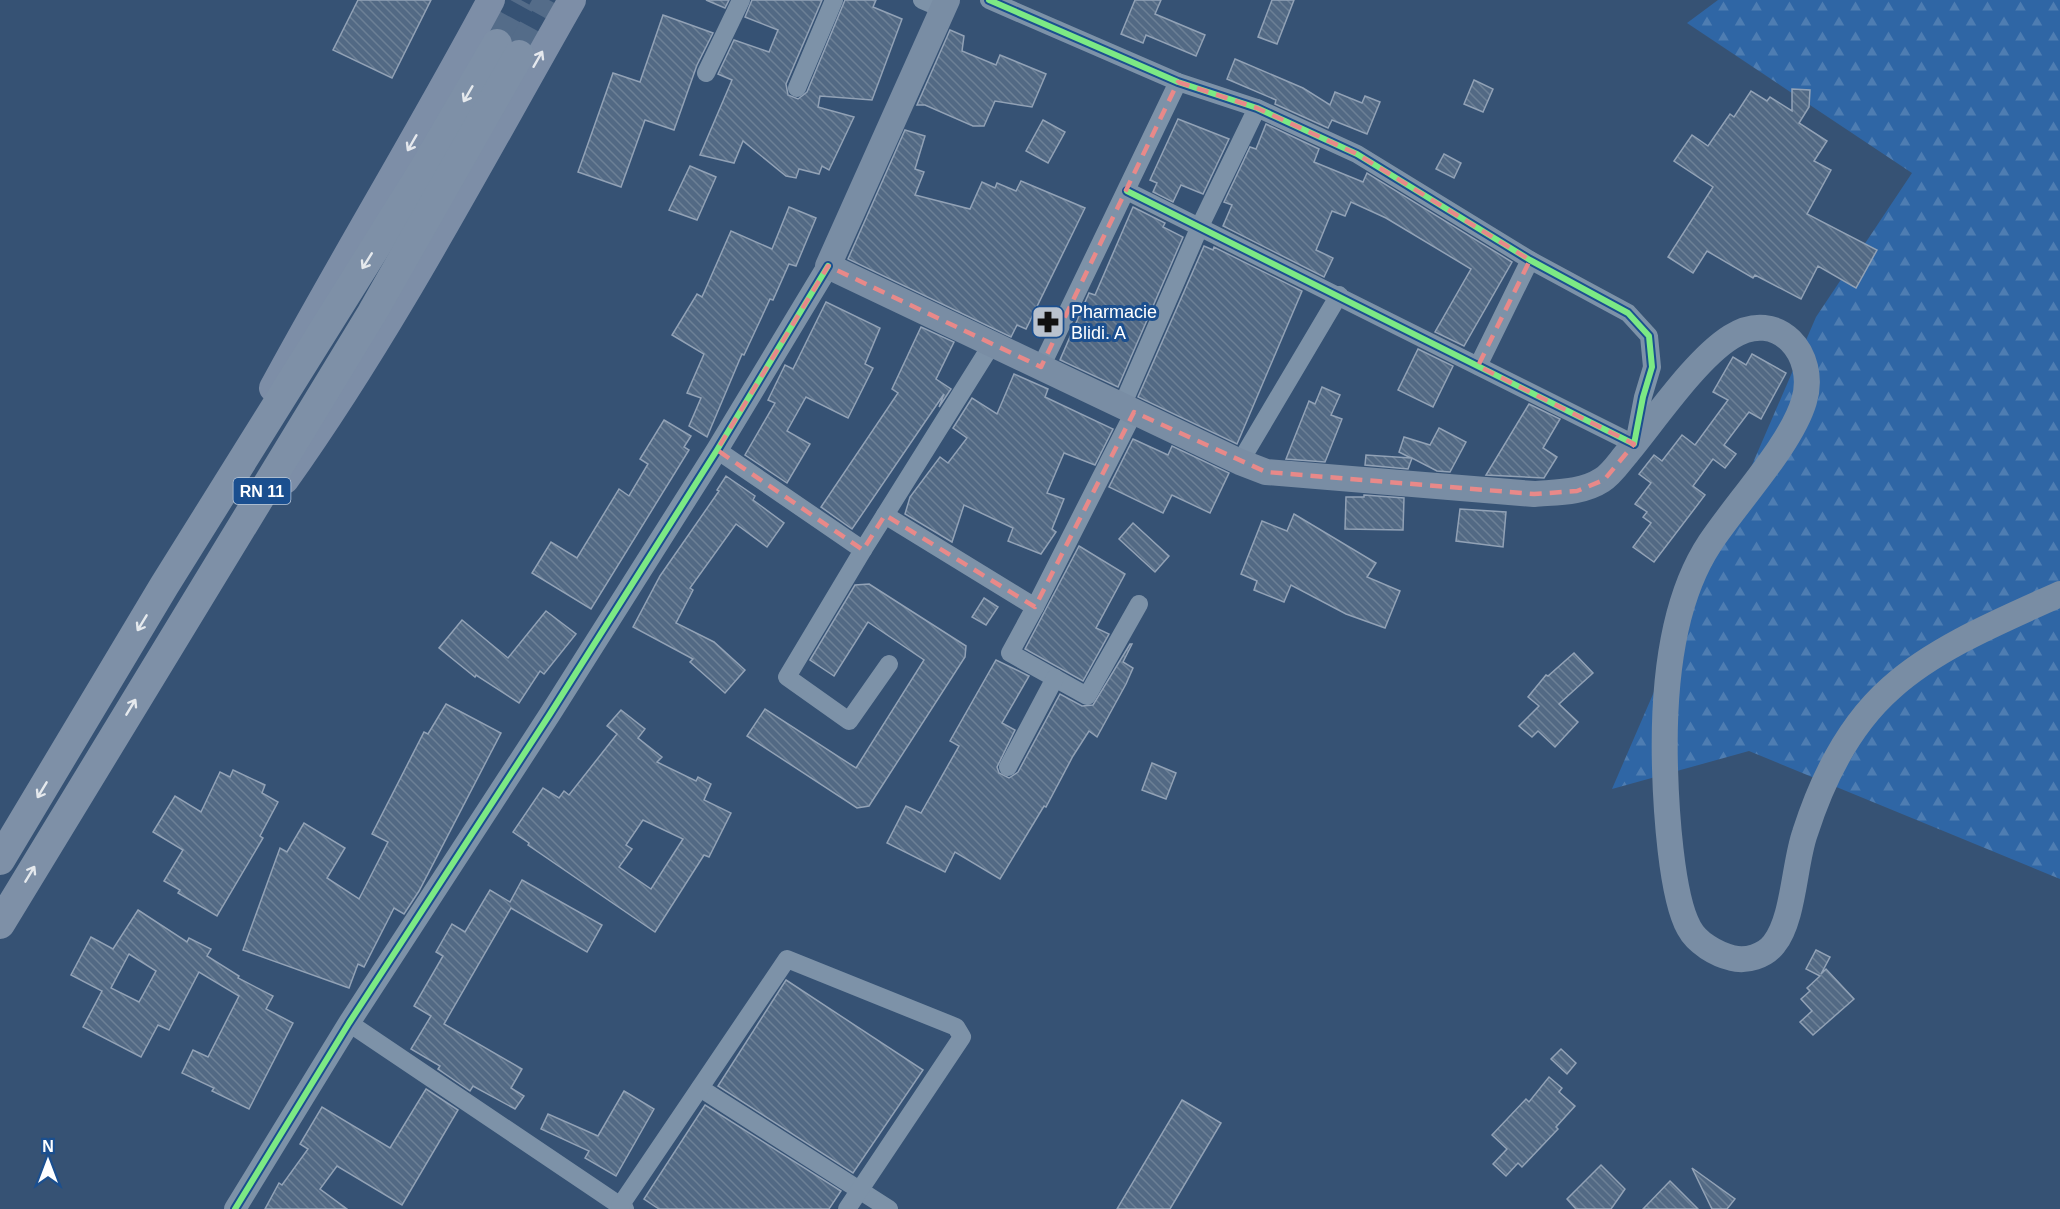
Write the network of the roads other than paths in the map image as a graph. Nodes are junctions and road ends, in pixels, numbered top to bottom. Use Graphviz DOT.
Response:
graph roads {
  1 [pos="491,0"];
  2 [pos="572,0"];
  3 [pos="741,0"];
  4 [pos="834,0"];
  5 [pos="989,0"];
  6 [pos="937,3"];
  7 [pos="706,74"];
  8 [pos="1178,82"];
  9 [pos="797,88"];
  10 [pos="1257,108"];
  11 [pos="1127,191"];
  12 [pos="1200,226"];
  13 [pos="1530,260"];
  14 [pos="828,267"];
  15 [pos="1339,295"];
  16 [pos="992,344"];
  17 [pos="1478,366"];
  18 [pos="1041,367"];
  19 [pos="1128,409"];
  20 [pos="1634,444"];
  21 [pos="717,450"];
  22 [pos="1240,462"];
  23 [pos="885,515"];
  24 [pos="863,550"];
  25 [pos="164,586"];
  26 [pos="2060,594"];
  27 [pos="1139,604"];
  28 [pos="1035,607"];
  29 [pos="171,640"];
  30 [pos="889,664"];
  31 [pos="1055,678"];
  32 [pos="1008,768"];
  33 [pos="0,860"];
  34 [pos="0,924"];
  35 [pos="349,1023"];
  36 [pos="700,1088"];
  37 [pos="860,1190"];
  38 [pos="622,1207"];
  39 [pos="235,1209"];
  40 [pos="847,1209"];
  41 [pos="889,1209"];
  1 -- 25 [label="main road, one-way"];
  29 -- 2 [label="main road, one-way"];
  3 -- 7 [label="street"];
  4 -- 9 [label="street"];
  5 -- 8 [label="street"];
  6 -- 14 [label="main road"];
  8 -- 10 [label="street"];
  8 -- 11 [label="street"];
  10 -- 12 [label="street"];
  10 -- 13 [label="street"];
  11 -- 12 [label="street"];
  11 -- 18 [label="street"];
  12 -- 15 [label="street"];
  12 -- 19 [label="street"];
  13 -- 17 [label="street"];
  13 -- 20 [label="street"];
  14 -- 16 [label="main road"];
  14 -- 21 [label="street"];
  15 -- 17 [label="street"];
  15 -- 22 [label="street"];
  16 -- 18 [label="main road"];
  16 -- 23 [label="street"];
  17 -- 20 [label="street"];
  18 -- 19 [label="main road"];
  19 -- 22 [label="main road"];
  19 -- 28 [label="street"];
  20 -- 22 [label="main road"];
  20 -- 26 [label="main road"];
  21 -- 24 [label="street"];
  21 -- 35 [label="street"];
  23 -- 24 [label="street"];
  23 -- 28 [label="street"];
  24 -- 30 [label="street"];
  29 -- 25 [label="highway, RN 11, one-way"];
  25 -- 33 [label="highway, RN 11, one-way"];
  27 -- 31 [label="street"];
  28 -- 31 [label="street"];
  34 -- 29 [label="highway, RN 11, one-way"];
  31 -- 32 [label="street"];
  35 -- 38 [label="street"];
  35 -- 39 [label="street"];
  36 -- 37 [label="street"];
  36 -- 37 [label="street"];
  36 -- 38 [label="street"];
  37 -- 40 [label="street"];
  37 -- 41 [label="street"];
}
